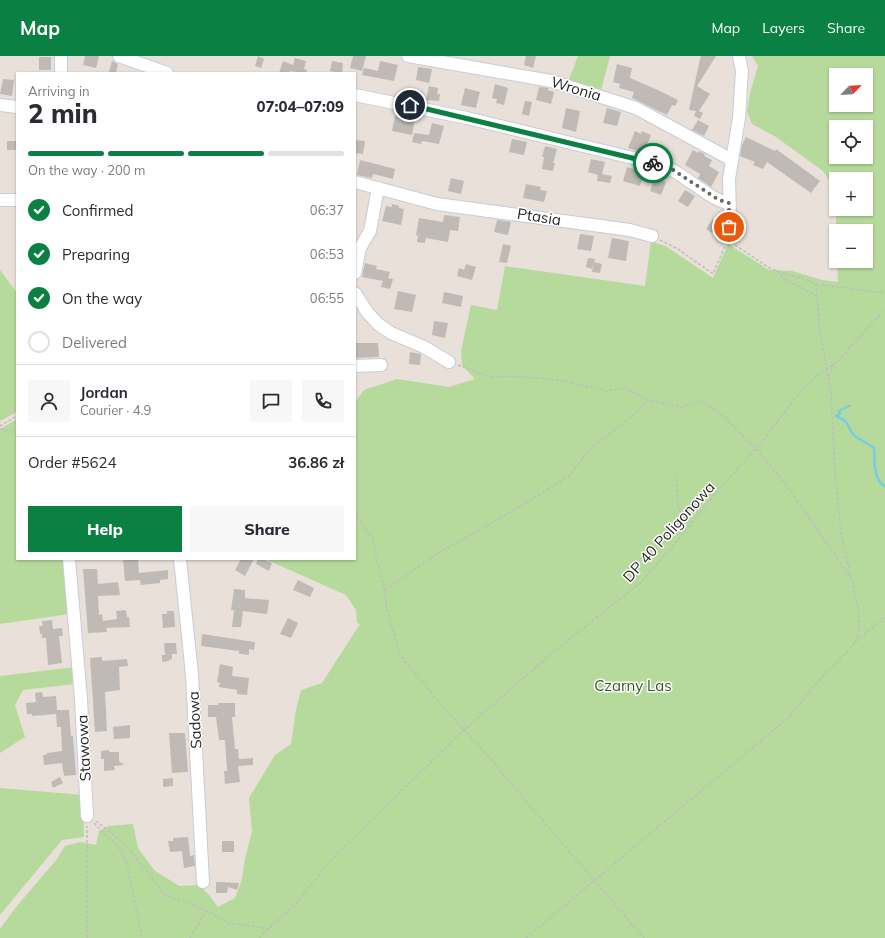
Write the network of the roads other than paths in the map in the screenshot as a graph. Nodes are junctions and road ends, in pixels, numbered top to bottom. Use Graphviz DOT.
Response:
graph roads {
  1 [pos="61,56"];
  2 [pos="119,56"];
  3 [pos="408,56"];
  4 [pos="739,56"];
  5 [pos="61,72"];
  6 [pos="164,72"];
  7 [pos="356,94"];
  8 [pos="0,98"];
  9 [pos="16,100"];
  10 [pos="0,105"];
  11 [pos="16,107"];
  12 [pos="732,160"];
  13 [pos="356,182"];
  14 [pos="378,188"];
  15 [pos="0,200"];
  16 [pos="16,200"];
  17 [pos="729,203"];
  18 [pos="652,236"];
  19 [pos="728,237"];
  20 [pos="356,268"];
  21 [pos="356,295"];
  22 [pos="448,362"];
  23 [pos="381,365"];
  24 [pos="356,366"];
  25 [pos="69,560"];
  26 [pos="180,560"];
  27 [pos="87,816"];
  28 [pos="202,882"];
  1 -- 5 [label="street"];
  2 -- 6 [label="street"];
  3 -- 12 [label="street, Wronia"];
  4 -- 12 [label="street"];
  7 -- 17 [label="street"];
  8 -- 9 [label="street"];
  10 -- 11 [label="street"];
  12 -- 17 [label="street"];
  13 -- 14 [label="street, Ptasia"];
  14 -- 18 [label="street, Ptasia"];
  14 -- 20 [label="street"];
  15 -- 16 [label="street"];
  17 -- 19 [label="street"];
  21 -- 22 [label="street"];
  23 -- 24 [label="street"];
  25 -- 27 [label="street, Stawowa"];
  26 -- 28 [label="street, Sadowa"];
}
